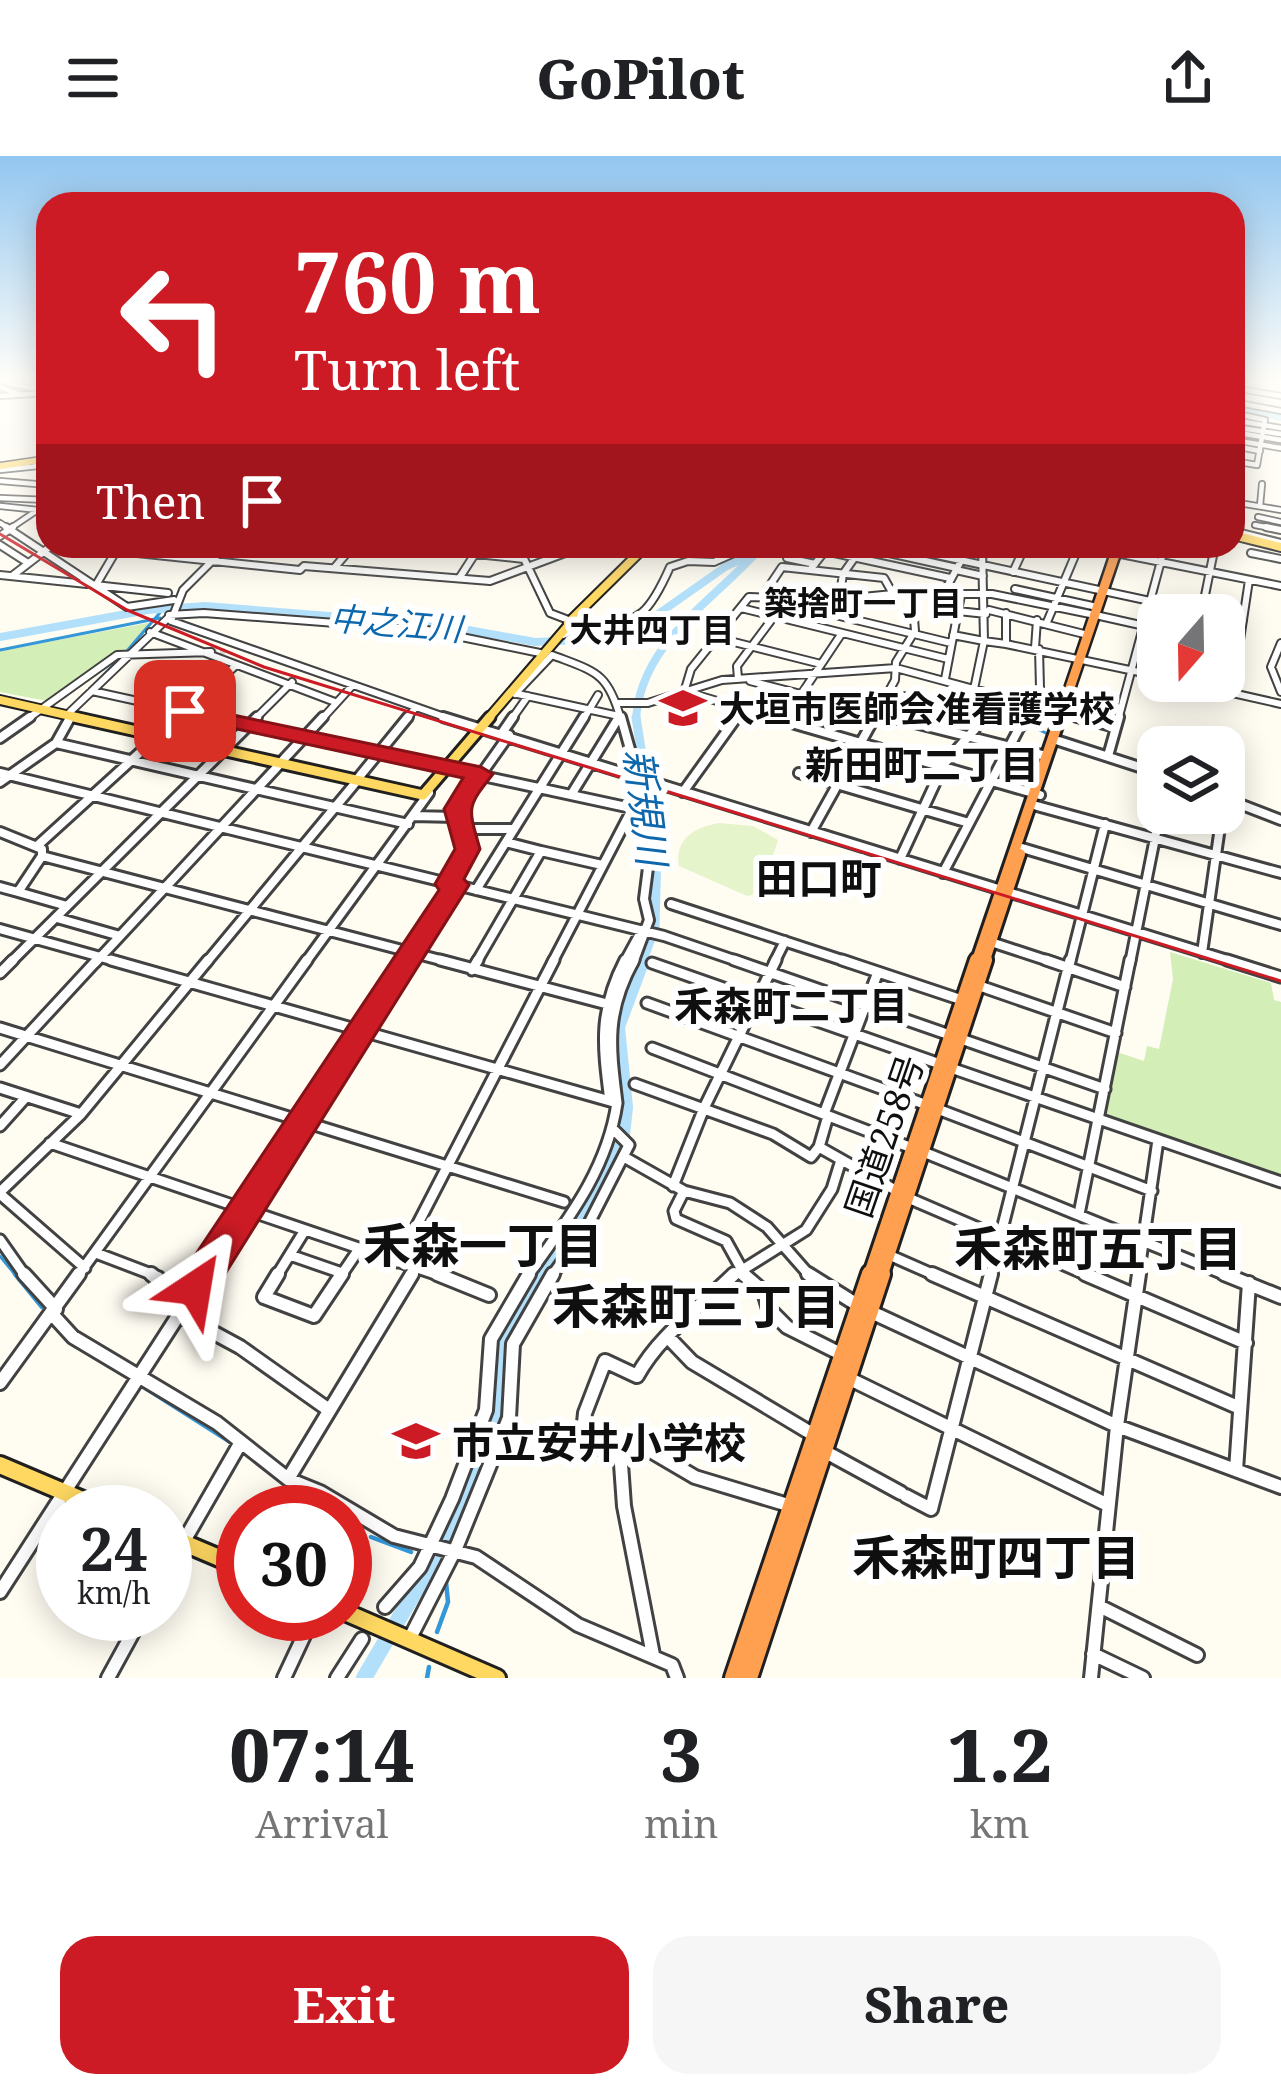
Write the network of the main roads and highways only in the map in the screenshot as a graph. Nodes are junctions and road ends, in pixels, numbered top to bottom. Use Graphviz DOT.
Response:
graph roads {
  1 [pos="36,464"];
  2 [pos="0,468"];
  3 [pos="1245,537"];
  4 [pos="1281,546"];
  5 [pos="634,558"];
  6 [pos="1117,558"];
  7 [pos="1101,604"];
  8 [pos="543,652"];
  9 [pos="1083,659"];
  10 [pos="0,698"];
  11 [pos="1064,714"];
  12 [pos="482,727"];
  13 [pos="358,779"];
  14 [pos="429,793"];
  15 [pos="1037,798"];
  16 [pos="1003,891"];
  17 [pos="955,1035"];
  18 [pos="901,1194"];
  19 [pos="862,1307"];
  20 [pos="817,1443"];
  21 [pos="0,1465"];
  22 [pos="47,1485"];
  23 [pos="372,1624"];
  24 [pos="496,1678"];
  25 [pos="734,1678"];
  26 [pos="748,1678"];
  1 -- 2 [label="main road"];
  3 -- 4 [label="main road"];
  5 -- 8 [label="main road"];
  6 -- 7 [label="highway, 国道258号"];
  7 -- 9 [label="highway, 国道258号"];
  7 -- 9 [label="highway, 国道258号"];
  8 -- 12 [label="main road"];
  8 -- 12 [label="main road"];
  9 -- 11 [label="highway, 国道258号"];
  10 -- 13 [label="main road"];
  11 -- 15 [label="highway, 国道258号"];
  11 -- 15 [label="highway, 国道258号"];
  12 -- 14 [label="main road"];
  13 -- 14 [label="main road"];
  13 -- 14 [label="main road"];
  15 -- 16 [label="highway, 国道258号"];
  15 -- 16 [label="highway, 国道258号"];
  16 -- 17 [label="highway, 国道258号"];
  16 -- 17 [label="highway, 国道258号"];
  17 -- 18 [label="highway, 国道258号"];
  18 -- 19 [label="highway, 国道258号"];
  18 -- 19 [label="highway, 国道258号"];
  19 -- 20 [label="highway, 国道258号"];
  19 -- 20 [label="highway, 国道258号"];
  20 -- 25 [label="highway, 国道258号"];
  20 -- 26 [label="highway, 国道258号"];
  21 -- 22 [label="main road"];
  23 -- 24 [label="main road"];
}
